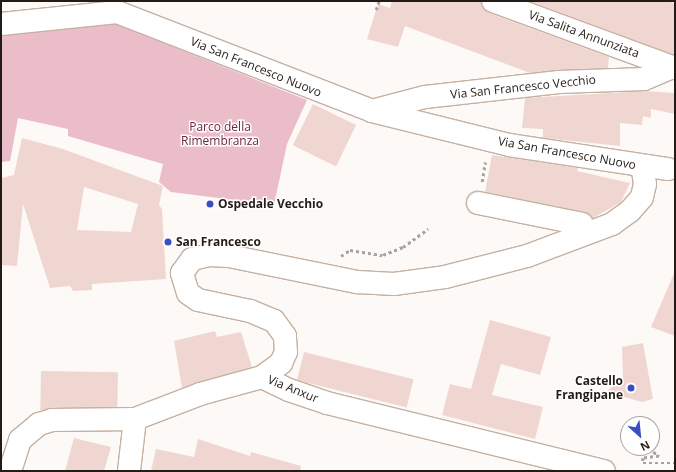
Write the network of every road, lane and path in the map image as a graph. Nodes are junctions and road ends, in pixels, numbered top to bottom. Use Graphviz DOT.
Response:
graph roads {
  1 [pos="379,1"];
  2 [pos="493,1"];
  3 [pos="376,10"];
  4 [pos="1,24"];
  5 [pos="674,67"];
  6 [pos="372,111"];
  7 [pos="642,166"];
  8 [pos="668,169"];
  9 [pos="478,203"];
  10 [pos="582,224"];
  11 [pos="428,229"];
  12 [pos="366,255"];
  13 [pos="262,377"];
  14 [pos="135,419"];
  15 [pos="659,456"];
  16 [pos="675,463"];
  17 [pos="10,471"];
  18 [pos="129,471"];
  19 [pos="604,471"];
  1 -- 3 [label="path"];
  2 -- 5 [label="street, Via Salita Annunziata"];
  4 -- 6 [label="street, Via San Francesco Nuovo"];
  5 -- 6 [label="street, Via San Francesco Vecchio"];
  6 -- 7 [label="street, Via San Francesco Nuovo"];
  7 -- 8 [label="street"];
  7 -- 13 [label="street, Via San Francesco Nuovo"];
  9 -- 10 [label="street"];
  11 -- 12 [label="path"];
  13 -- 14 [label="street, Via Anxur"];
  13 -- 19 [label="street, Via Anxur"];
  14 -- 17 [label="street, Via Anxur"];
  14 -- 18 [label="street"];
  15 -- 16 [label="path"];
}
